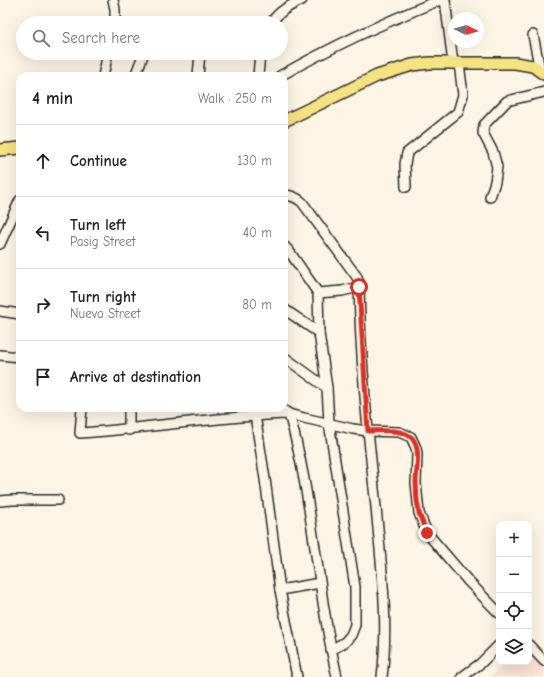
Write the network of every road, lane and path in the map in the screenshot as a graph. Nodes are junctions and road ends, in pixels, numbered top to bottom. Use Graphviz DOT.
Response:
graph roads {
  1 [pos="113,0"];
  2 [pos="302,0"];
  3 [pos="440,0"];
  4 [pos="444,0"];
  5 [pos="115,16"];
  6 [pos="276,16"];
  7 [pos="533,35"];
  8 [pos="106,60"];
  9 [pos="141,60"];
  10 [pos="199,60"];
  11 [pos="259,60"];
  12 [pos="456,63"];
  13 [pos="104,72"];
  14 [pos="137,72"];
  15 [pos="198,72"];
  16 [pos="258,72"];
  17 [pos="287,72"];
  18 [pos="543,73"];
  19 [pos="544,92"];
  20 [pos="288,119"];
  21 [pos="16,148"];
  22 [pos="0,150"];
  23 [pos="406,187"];
  24 [pos="288,195"];
  25 [pos="490,197"];
  26 [pos="16,209"];
  27 [pos="0,244"];
  28 [pos="288,250"];
  29 [pos="359,287"];
  30 [pos="318,293"];
  31 [pos="0,311"];
  32 [pos="288,312"];
  33 [pos="16,313"];
  34 [pos="319,333"];
  35 [pos="0,354"];
  36 [pos="16,356"];
  37 [pos="288,360"];
  38 [pos="327,388"];
  39 [pos="82,412"];
  40 [pos="129,412"];
  41 [pos="286,412"];
  42 [pos="289,414"];
  43 [pos="255,415"];
  44 [pos="329,423"];
  45 [pos="130,430"];
  46 [pos="368,431"];
  47 [pos="58,500"];
  48 [pos="0,501"];
  49 [pos="320,583"];
  50 [pos="280,590"];
  51 [pos="496,610"];
  52 [pos="496,648"];
  53 [pos="532,648"];
  54 [pos="331,650"];
  55 [pos="544,661"];
  56 [pos="297,677"];
  57 [pos="337,677"];
  58 [pos="382,677"];
  59 [pos="462,677"];
  1 -- 5 [label="street"];
  2 -- 6 [label="street"];
  3 -- 17 [label="street"];
  4 -- 12 [label="street"];
  7 -- 18 [label="street"];
  8 -- 13 [label="street"];
  9 -- 14 [label="street"];
  10 -- 15 [label="street"];
  11 -- 16 [label="street"];
  12 -- 18 [label="main road"];
  12 -- 20 [label="main road"];
  12 -- 23 [label="street"];
  19 -- 25 [label="street"];
  21 -- 22 [label="main road"];
  24 -- 29 [label="street"];
  26 -- 27 [label="street"];
  28 -- 30 [label="street"];
  29 -- 30 [label="street"];
  29 -- 46 [label="street"];
  30 -- 34 [label="street"];
  31 -- 33 [label="street"];
  32 -- 34 [label="street"];
  34 -- 38 [label="street"];
  35 -- 36 [label="street"];
  37 -- 38 [label="street"];
  38 -- 44 [label="street"];
  39 -- 45 [label="street"];
  40 -- 45 [label="street"];
  41 -- 42 [label="street"];
  42 -- 43 [label="street"];
  42 -- 44 [label="street"];
  42 -- 49 [label="street"];
  43 -- 45 [label="street"];
  43 -- 50 [label="street"];
  44 -- 46 [label="street"];
  44 -- 54 [label="street"];
  46 -- 51 [label="street"];
  46 -- 58 [label="street"];
  47 -- 48 [label="street"];
  49 -- 50 [label="street"];
  49 -- 54 [label="street"];
  50 -- 56 [label="street"];
  52 -- 59 [label="street"];
  53 -- 55 [label="street"];
  54 -- 57 [label="street"];
}
